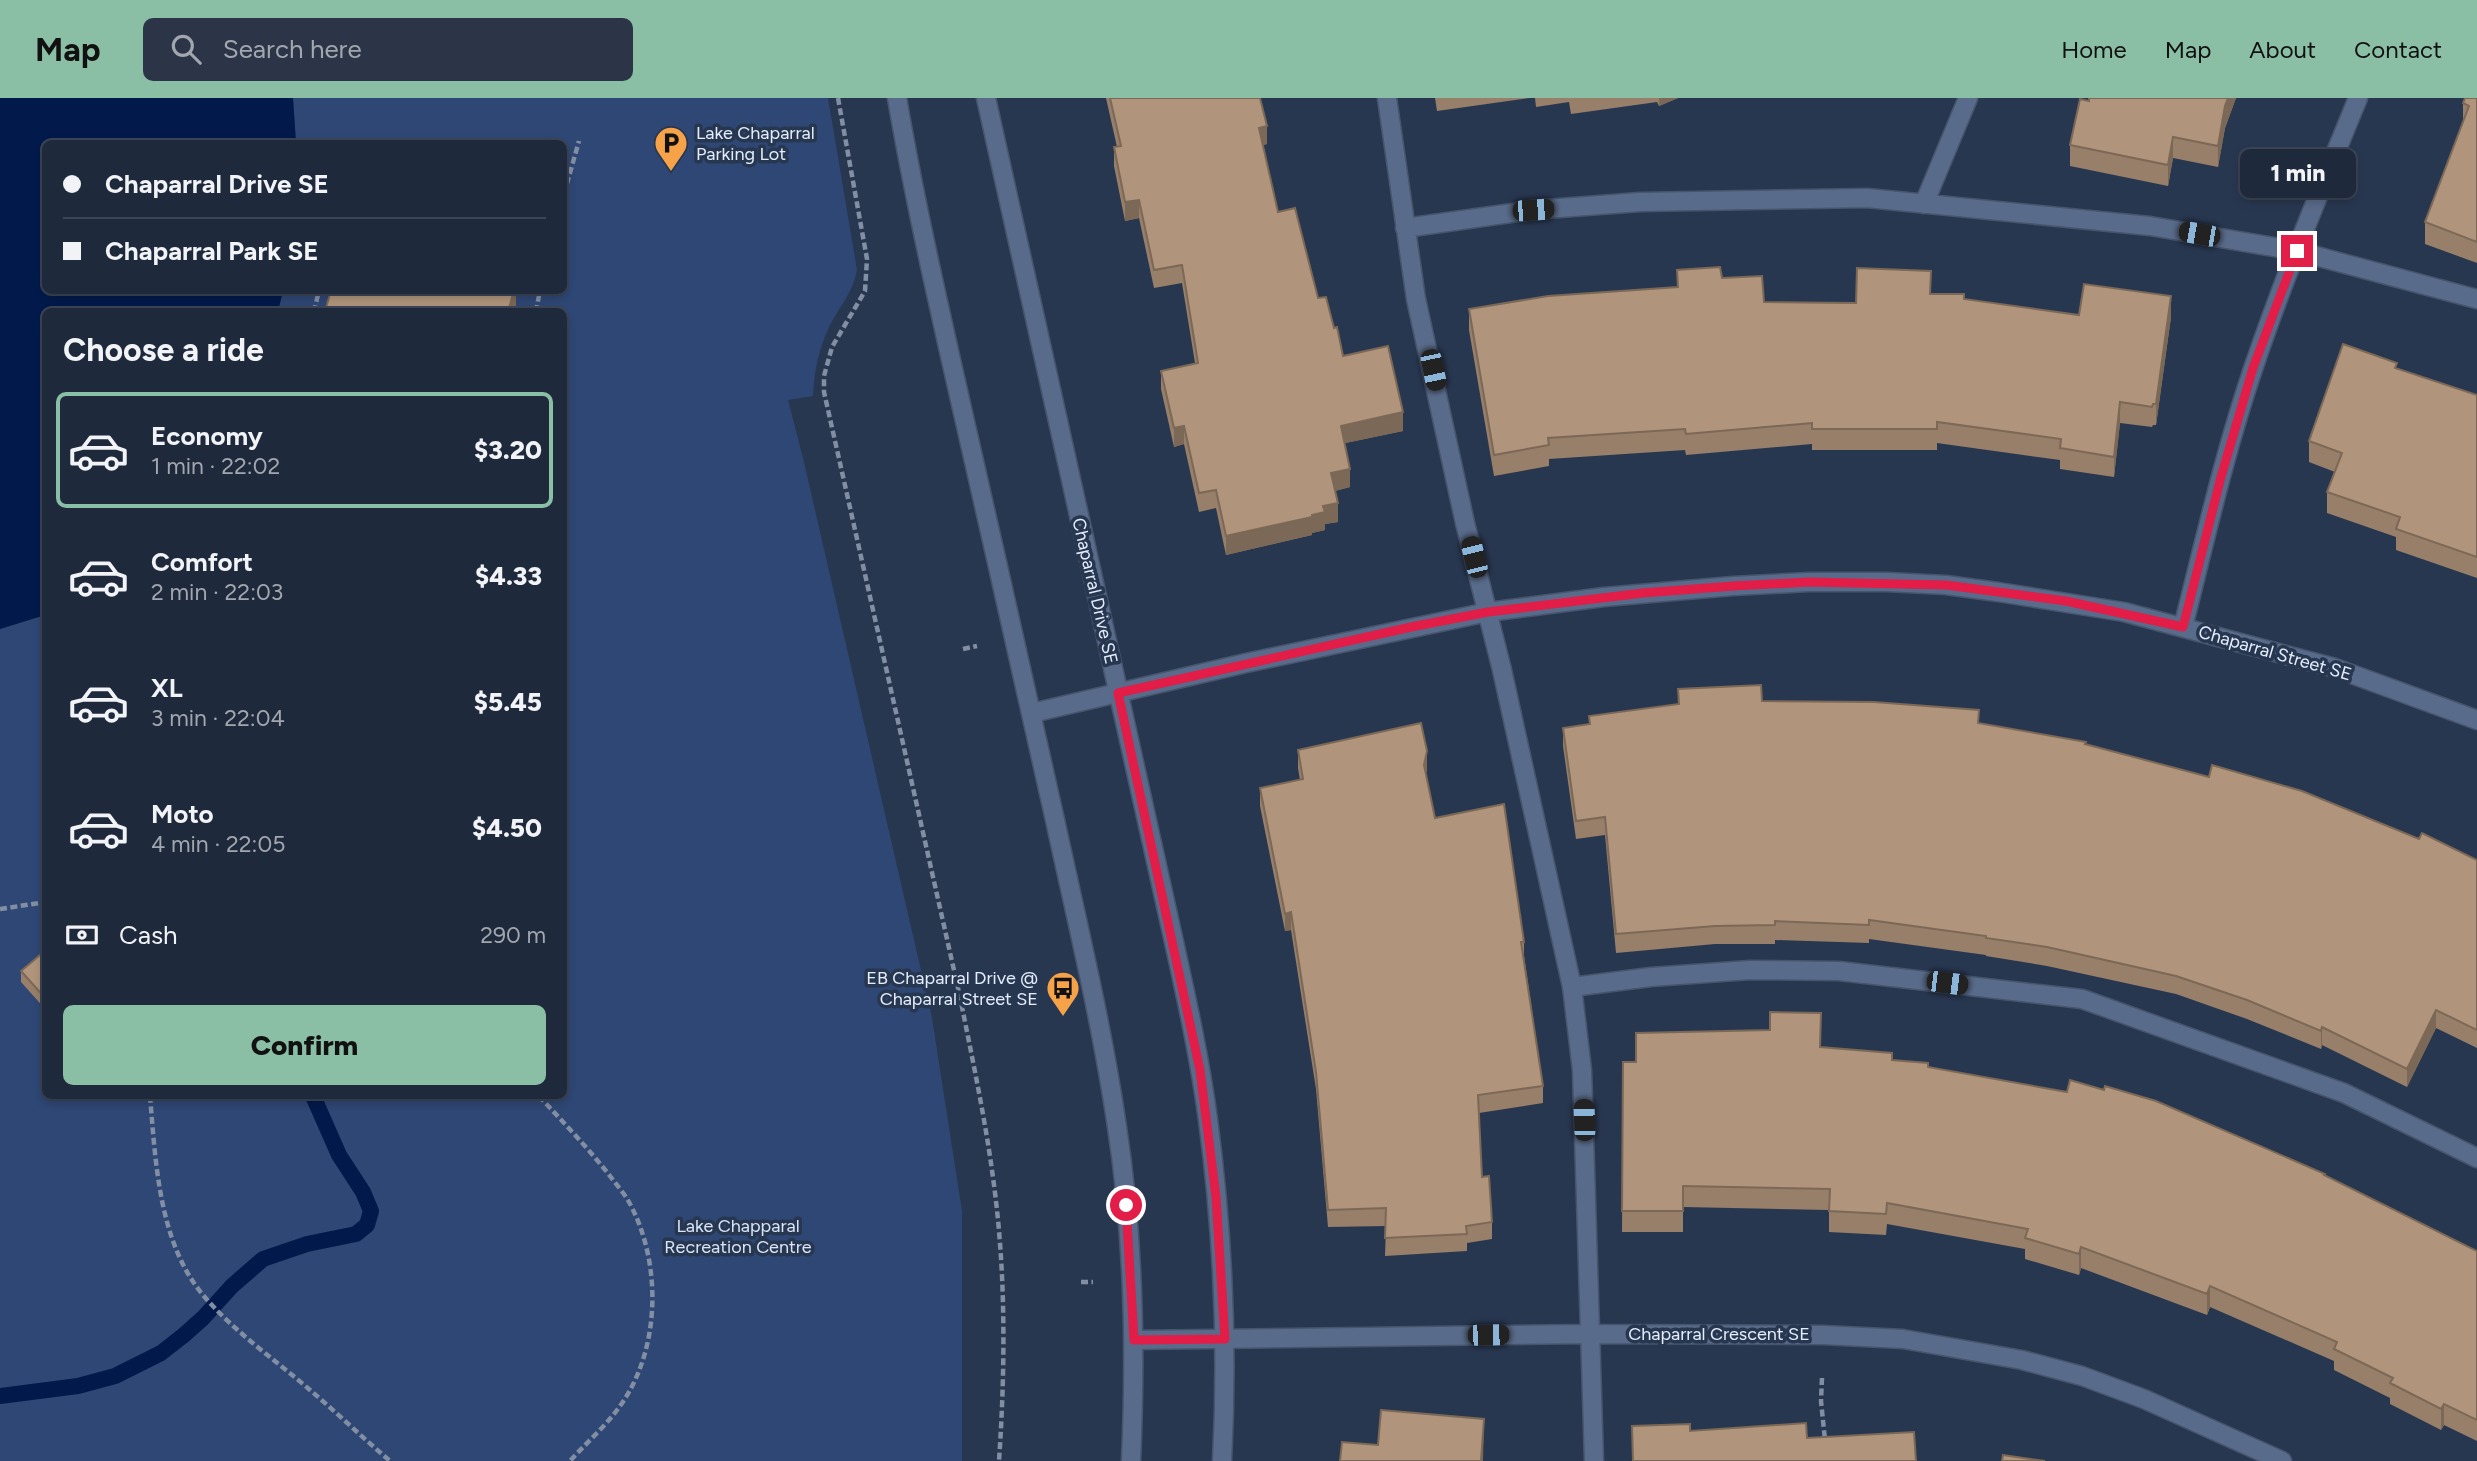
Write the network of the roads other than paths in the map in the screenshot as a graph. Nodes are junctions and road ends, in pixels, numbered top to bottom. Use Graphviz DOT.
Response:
graph roads {
  1 [pos="897,98"];
  2 [pos="986,98"];
  3 [pos="1388,98"];
  4 [pos="1968,98"];
  5 [pos="2358,98"];
  6 [pos="1924,204"];
  7 [pos="1405,228"];
  8 [pos="2297,251"];
  9 [pos="2477,299"];
  10 [pos="1488,612"];
  11 [pos="2183,627"];
  12 [pos="1118,693"];
  13 [pos="1032,713"];
  14 [pos="2477,720"];
  15 [pos="1572,987"];
  16 [pos="2477,1158"];
  17 [pos="1589,1334"];
  18 [pos="1225,1339"];
  19 [pos="1134,1340"];
  20 [pos="1131,1461"];
  21 [pos="1222,1461"];
  22 [pos="1594,1461"];
  23 [pos="2282,1461"];
  1 -- 13 [label="street"];
  2 -- 12 [label="street, Chaparral Drive SE"];
  3 -- 7 [label="street"];
  4 -- 6 [label="street"];
  5 -- 8 [label="street"];
  6 -- 7 [label="street"];
  6 -- 8 [label="street"];
  7 -- 10 [label="street"];
  8 -- 9 [label="street"];
  8 -- 11 [label="street"];
  10 -- 11 [label="street, Chaparral Street SE"];
  10 -- 12 [label="street, Chaparral Street SE"];
  10 -- 15 [label="street"];
  11 -- 14 [label="street, Chaparral Street SE"];
  12 -- 13 [label="street, Chaparral Street SE"];
  12 -- 18 [label="street, Chaparral Drive SE"];
  13 -- 19 [label="street"];
  15 -- 16 [label="street"];
  15 -- 17 [label="street"];
  17 -- 18 [label="street, Chaparral Crescent SE"];
  17 -- 22 [label="street"];
  17 -- 23 [label="street, Chaparral Crescent SE"];
  18 -- 19 [label="street, Chaparral Crescent SE"];
  18 -- 21 [label="street, Chaparral Drive SE"];
  19 -- 20 [label="street"];
}
